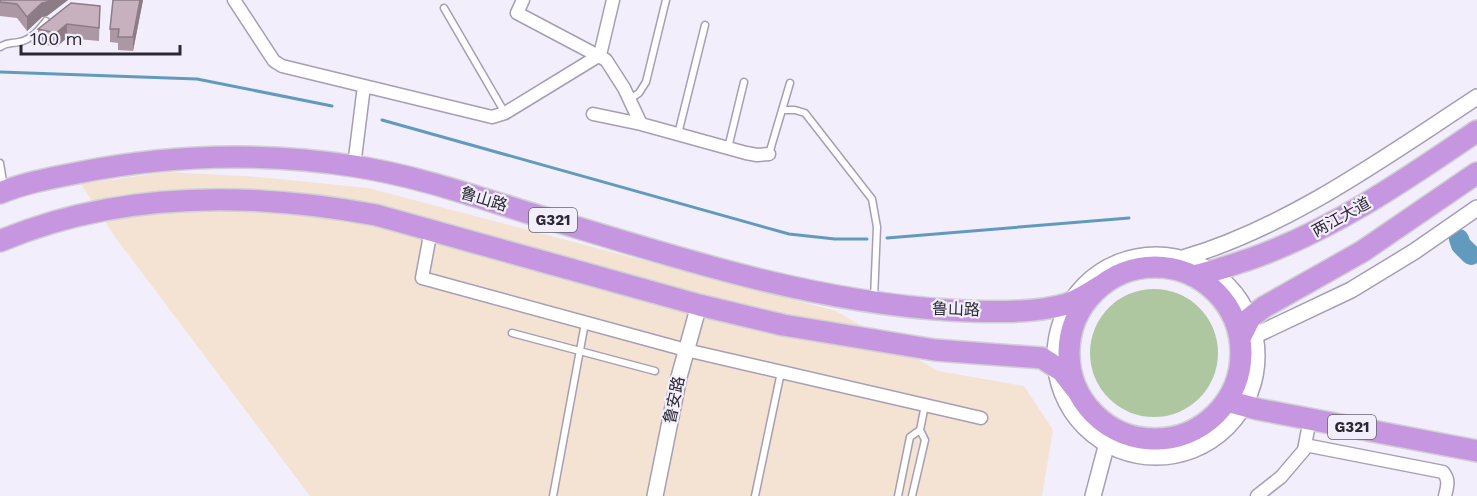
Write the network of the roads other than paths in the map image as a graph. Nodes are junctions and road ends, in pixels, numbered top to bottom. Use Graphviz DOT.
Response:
graph roads {
  1 [pos="234,0"];
  2 [pos="523,0"];
  3 [pos="613,0"];
  4 [pos="666,0"];
  5 [pos="444,8"];
  6 [pos="46,21"];
  7 [pos="705,25"];
  8 [pos="0,47"];
  9 [pos="600,55"];
  10 [pos="744,82"];
  11 [pos="790,83"];
  12 [pos="364,86"];
  13 [pos="1477,96"];
  14 [pos="630,99"];
  15 [pos="782,110"];
  16 [pos="505,113"];
  17 [pos="593,114"];
  18 [pos="641,124"];
  19 [pos="1477,131"];
  20 [pos="678,134"];
  21 [pos="728,148"];
  22 [pos="769,154"];
  23 [pos="0,163"];
  24 [pos="354,166"];
  25 [pos="1477,173"];
  26 [pos="2,192"];
  27 [pos="1477,208"];
  28 [pos="431,230"];
  29 [pos="0,241"];
  30 [pos="1196,269"];
  31 [pos="1102,285"];
  32 [pos="874,301"];
  33 [pos="1070,303"];
  34 [pos="699,305"];
  35 [pos="585,322"];
  36 [pos="1249,331"];
  37 [pos="512,333"];
  38 [pos="580,350"];
  39 [pos="686,350"];
  40 [pos="1055,365"];
  41 [pos="654,371"];
  42 [pos="781,371"];
  43 [pos="1076,389"];
  44 [pos="1236,403"];
  45 [pos="926,405"];
  46 [pos="981,418"];
  47 [pos="1310,419"];
  48 [pos="920,430"];
  49 [pos="1108,436"];
  50 [pos="1305,444"];
  51 [pos="1477,451"];
  52 [pos="553,496"];
  53 [pos="655,496"];
  54 [pos="755,496"];
  55 [pos="898,496"];
  56 [pos="912,496"];
  57 [pos="1093,496"];
  58 [pos="1257,496"];
  59 [pos="1445,496"];
  1 -- 12 [label="street"];
  2 -- 9 [label="street"];
  3 -- 9 [label="street"];
  4 -- 14 [label="lane"];
  5 -- 16 [label="lane"];
  6 -- 8 [label="lane"];
  7 -- 20 [label="lane"];
  9 -- 14 [label="street"];
  9 -- 16 [label="street"];
  10 -- 21 [label="lane"];
  11 -- 15 [label="lane"];
  12 -- 16 [label="street"];
  12 -- 24 [label="street"];
  13 -- 30 [label="street"];
  14 -- 18 [label="street"];
  15 -- 22 [label="lane"];
  15 -- 32 [label="lane"];
  17 -- 18 [label="street"];
  18 -- 20 [label="street"];
  19 -- 30 [label="highway, 两江大道"];
  20 -- 21 [label="street"];
  21 -- 22 [label="street"];
  23 -- 26 [label="lane"];
  24 -- 26 [label="highway, 鲁山路 / G321"];
  24 -- 32 [label="highway, 鲁山路 / G321"];
  25 -- 36 [label="highway"];
  27 -- 36 [label="street"];
  28 -- 29 [label="highway, G321"];
  28 -- 34 [label="highway, G321"];
  28 -- 35 [label="street"];
  30 -- 31 [label="highway"];
  30 -- 33 [label="street"];
  30 -- 36 [label="highway"];
  31 -- 33 [label="highway, 鲁山路 / G321"];
  31 -- 43 [label="highway"];
  32 -- 33 [label="highway, 鲁山路 / G321"];
  33 -- 40 [label="street"];
  34 -- 39 [label="street, 鲁安路"];
  34 -- 40 [label="highway, G321"];
  35 -- 38 [label="lane"];
  35 -- 39 [label="street"];
  36 -- 44 [label="highway"];
  37 -- 38 [label="lane"];
  38 -- 41 [label="lane"];
  38 -- 52 [label="lane"];
  39 -- 42 [label="street"];
  39 -- 53 [label="street, 鲁安路"];
  40 -- 43 [label="highway"];
  40 -- 49 [label="street"];
  42 -- 45 [label="street"];
  42 -- 54 [label="lane"];
  43 -- 49 [label="highway"];
  44 -- 47 [label="highway, G321"];
  44 -- 49 [label="highway"];
  45 -- 46 [label="street"];
  45 -- 48 [label="lane"];
  47 -- 50 [label="street"];
  47 -- 51 [label="highway, G321"];
  48 -- 55 [label="lane"];
  48 -- 56 [label="lane"];
  49 -- 57 [label="street"];
  50 -- 58 [label="street"];
  50 -- 59 [label="street"];
}
